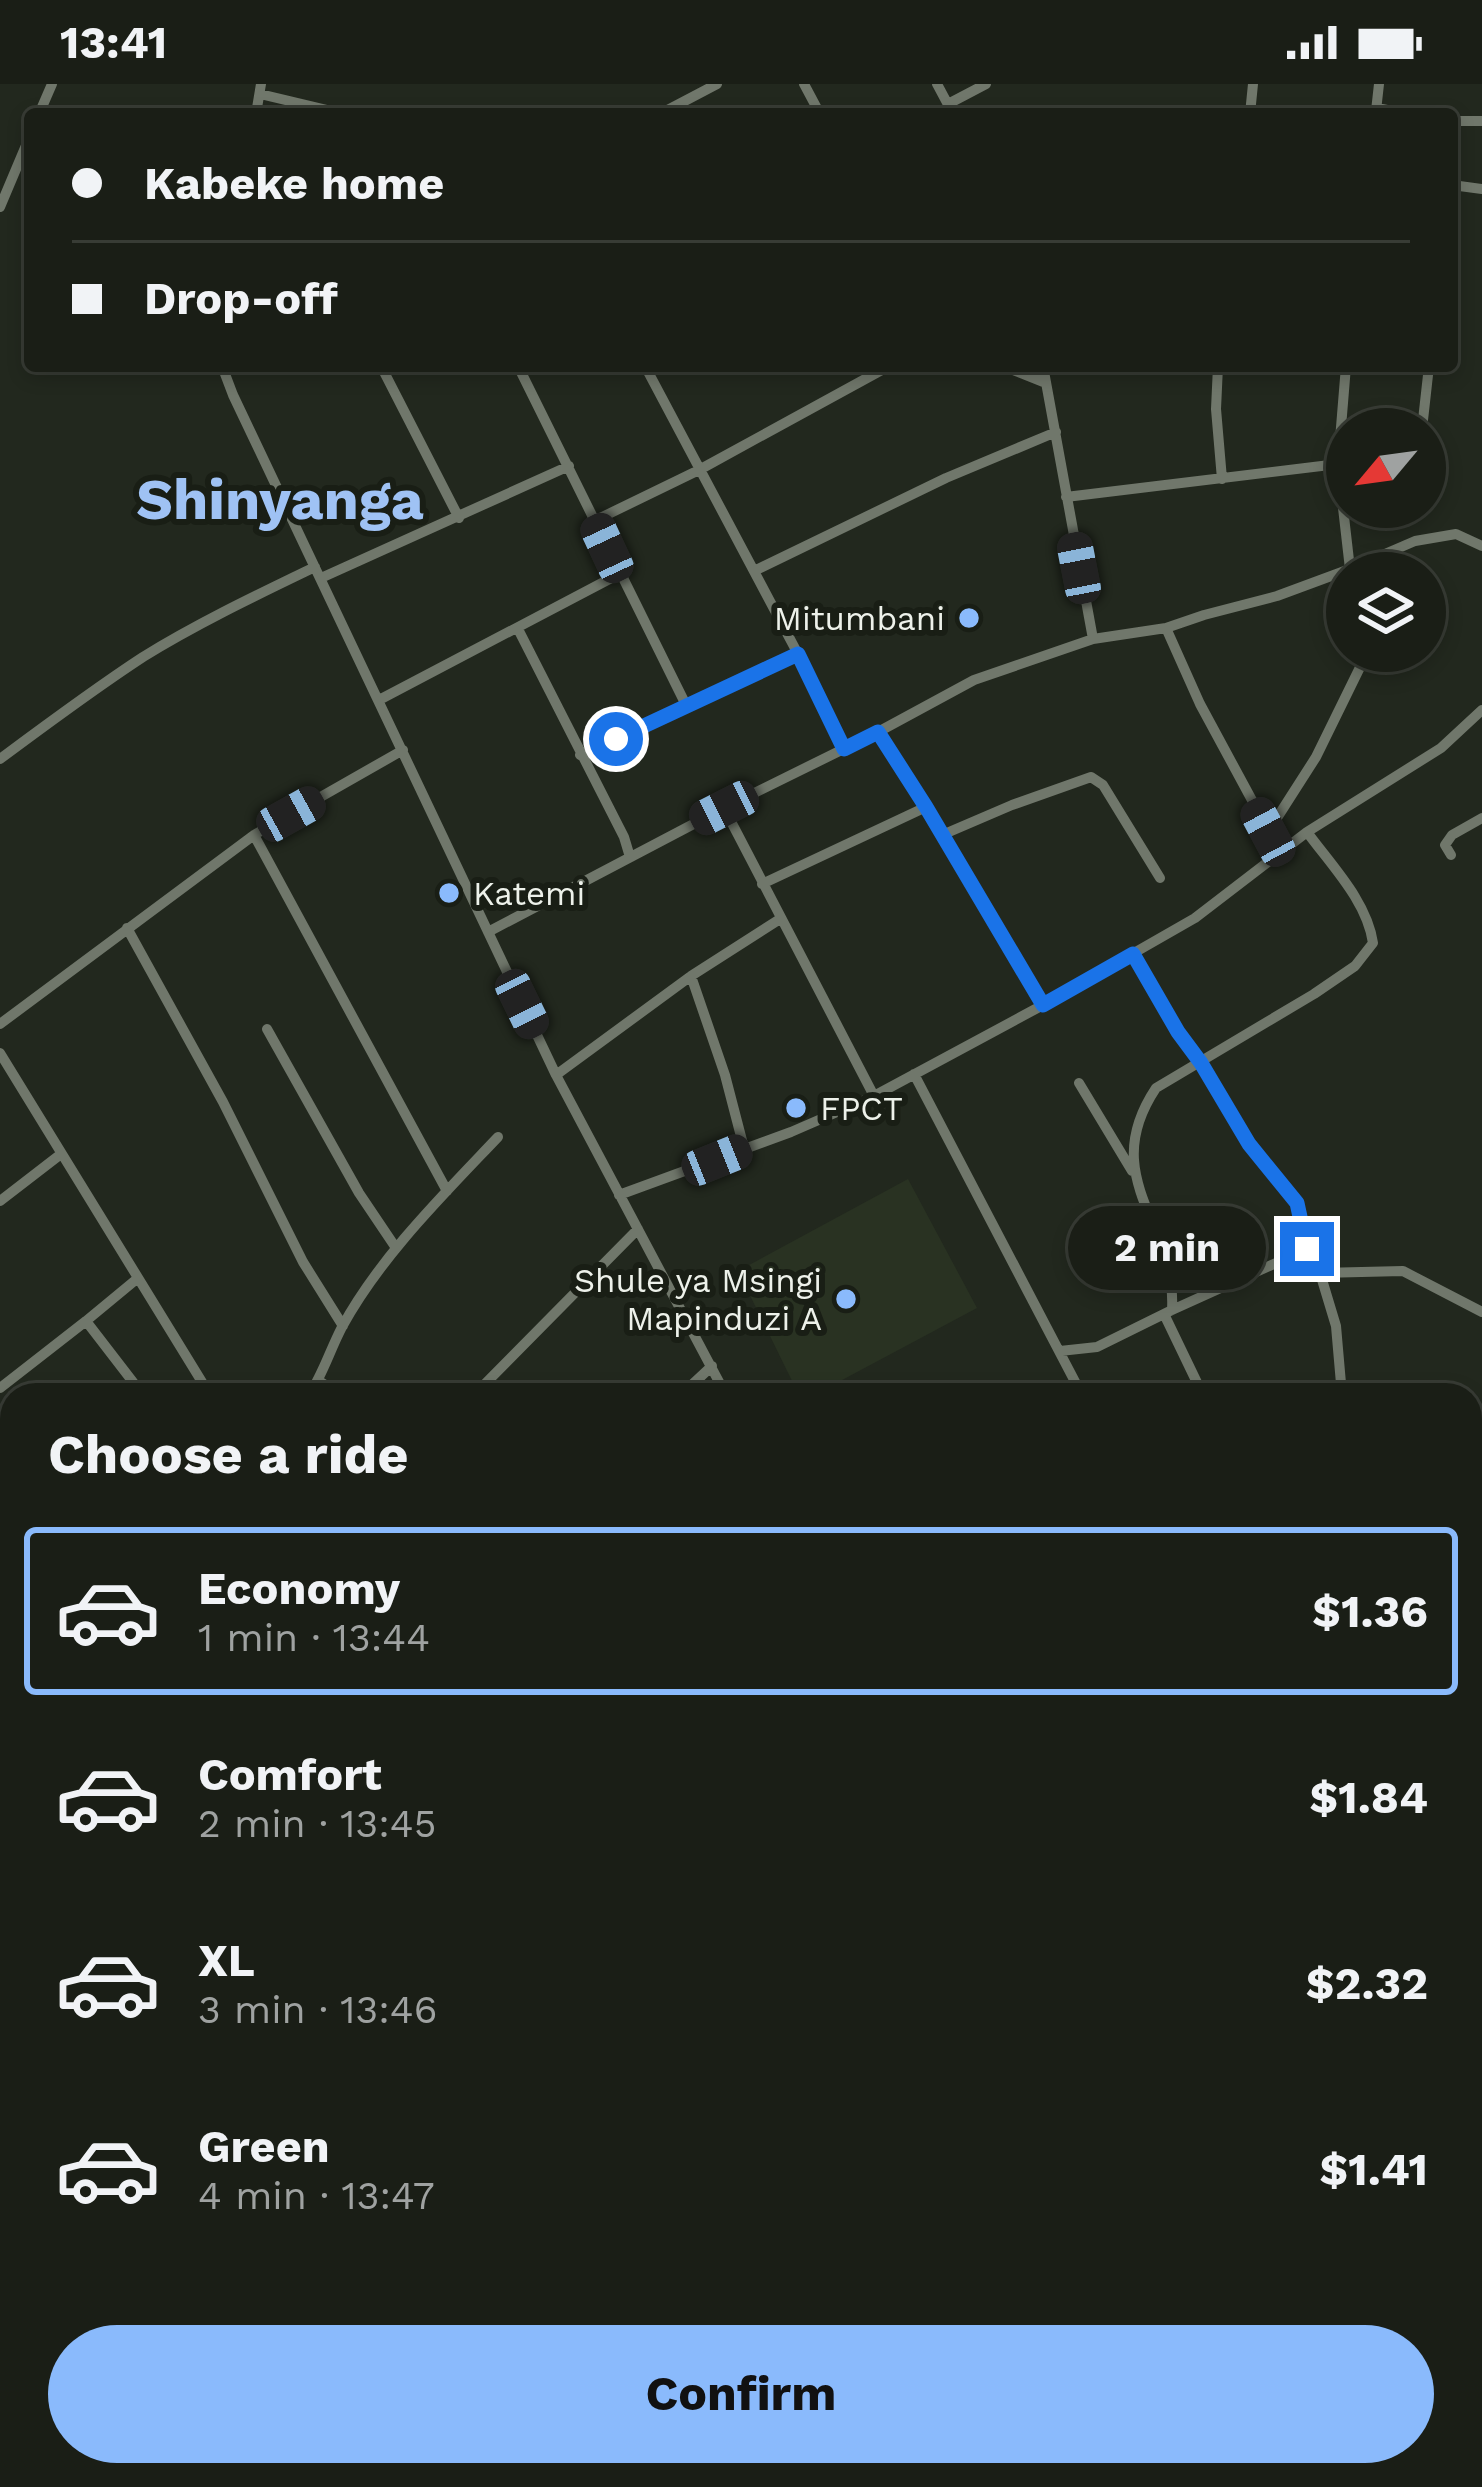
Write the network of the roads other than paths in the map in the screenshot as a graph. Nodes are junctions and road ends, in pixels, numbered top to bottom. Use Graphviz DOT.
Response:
graph roads {
  1 [pos="715,84"];
  2 [pos="986,84"];
  3 [pos="260,89"];
  4 [pos="321,108"];
  5 [pos="671,108"];
  6 [pos="952,108"];
  7 [pos="24,150"];
  8 [pos="0,207"];
  9 [pos="226,372"];
  10 [pos="388,372"];
  11 [pos="521,372"];
  12 [pos="648,372"];
  13 [pos="878,372"];
  14 [pos="1019,372"];
  15 [pos="1044,372"];
  16 [pos="1218,372"];
  17 [pos="1346,372"];
  18 [pos="1428,372"];
  19 [pos="1046,382"];
  20 [pos="1343,408"];
  21 [pos="1424,408"];
  22 [pos="1056,432"];
  23 [pos="568,466"];
  24 [pos="1326,466"];
  25 [pos="700,470"];
  26 [pos="1222,479"];
  27 [pos="1066,496"];
  28 [pos="459,518"];
  29 [pos="594,521"];
  30 [pos="1482,546"];
  31 [pos="1387,552"];
  32 [pos="754,571"];
  33 [pos="318,573"];
  34 [pos="619,574"];
  35 [pos="1326,578"];
  36 [pos="1166,628"];
  37 [pos="518,629"];
  38 [pos="1093,639"];
  39 [pos="798,654"];
  40 [pos="1358,672"];
  41 [pos="380,700"];
  42 [pos="687,707"];
  43 [pos="1482,710"];
  44 [pos="878,732"];
  45 [pos="844,749"];
  46 [pos="403,750"];
  47 [pos="580,755"];
  48 [pos="0,759"];
  49 [pos="926,807"];
  50 [pos="724,808"];
  51 [pos="1482,818"];
  52 [pos="1268,832"];
  53 [pos="1307,832"];
  54 [pos="254,835"];
  55 [pos="942,835"];
  56 [pos="1280,852"];
  57 [pos="1451,855"];
  58 [pos="630,857"];
  59 [pos="1160,878"];
  60 [pos="762,884"];
  61 [pos="780,919"];
  62 [pos="127,928"];
  63 [pos="488,932"];
  64 [pos="1133,954"];
  65 [pos="691,976"];
  66 [pos="1043,1005"];
  67 [pos="0,1024"];
  68 [pos="267,1029"];
  69 [pos="0,1053"];
  70 [pos="1201,1063"];
  71 [pos="914,1074"];
  72 [pos="556,1075"];
  73 [pos="1079,1083"];
  74 [pos="874,1096"];
  75 [pos="498,1137"];
  76 [pos="744,1148"];
  77 [pos="61,1154"];
  78 [pos="1134,1174"];
  79 [pos="447,1191"];
  80 [pos="619,1196"];
  81 [pos="0,1201"];
  82 [pos="638,1229"];
  83 [pos="396,1249"];
  84 [pos="1307,1249"];
  85 [pos="1320,1273"];
  86 [pos="138,1277"];
  87 [pos="1168,1312"];
  88 [pos="1482,1312"];
  89 [pos="86,1322"];
  90 [pos="343,1326"];
  91 [pos="1060,1351"];
  92 [pos="712,1366"];
  93 [pos="319,1381"];
  94 [pos="7,1383"];
  95 [pos="134,1383"];
  96 [pos="203,1383"];
  97 [pos="322,1383"];
  98 [pos="486,1383"];
  99 [pos="694,1383"];
  100 [pos="720,1383"];
  101 [pos="1076,1383"];
  102 [pos="1196,1383"];
  103 [pos="1341,1383"];
  1 -- 5 [label="street"];
  2 -- 6 [label="street"];
  3 -- 4 [label="street"];
  7 -- 8 [label="street"];
  9 -- 33 [label="street"];
  10 -- 28 [label="street"];
  11 -- 23 [label="street"];
  12 -- 25 [label="street"];
  13 -- 25 [label="street"];
  14 -- 19 [label="street"];
  15 -- 19 [label="street"];
  16 -- 26 [label="street"];
  17 -- 20 [label="street"];
  18 -- 21 [label="street"];
  19 -- 22 [label="street"];
  22 -- 27 [label="street"];
  22 -- 32 [label="street"];
  23 -- 28 [label="street"];
  23 -- 29 [label="street"];
  24 -- 26 [label="street"];
  25 -- 29 [label="street"];
  25 -- 32 [label="street"];
  26 -- 27 [label="street"];
  27 -- 38 [label="street"];
  28 -- 33 [label="street"];
  29 -- 34 [label="street"];
  30 -- 31 [label="street"];
  32 -- 39 [label="street"];
  33 -- 41 [label="street"];
  33 -- 48 [label="street"];
  34 -- 37 [label="street"];
  34 -- 42 [label="street"];
  35 -- 36 [label="street"];
  36 -- 38 [label="street"];
  36 -- 52 [label="street"];
  37 -- 41 [label="street"];
  37 -- 47 [label="street"];
  38 -- 44 [label="street"];
  39 -- 42 [label="street"];
  39 -- 45 [label="street"];
  40 -- 52 [label="street"];
  41 -- 46 [label="street"];
  42 -- 47 [label="street"];
  43 -- 53 [label="street"];
  44 -- 45 [label="street"];
  44 -- 49 [label="street"];
  45 -- 50 [label="street"];
  46 -- 54 [label="street"];
  46 -- 63 [label="street"];
  47 -- 58 [label="street"];
  49 -- 55 [label="street"];
  49 -- 60 [label="street"];
  50 -- 58 [label="street"];
  50 -- 60 [label="street"];
  51 -- 57 [label="street"];
  52 -- 56 [label="street"];
  53 -- 56 [label="street"];
  53 -- 70 [label="street"];
  54 -- 62 [label="street"];
  54 -- 79 [label="street"];
  55 -- 59 [label="street"];
  55 -- 66 [label="street"];
  56 -- 64 [label="street"];
  58 -- 63 [label="street"];
  60 -- 61 [label="street"];
  61 -- 65 [label="street"];
  61 -- 74 [label="street"];
  62 -- 67 [label="street"];
  62 -- 90 [label="street"];
  63 -- 72 [label="street"];
  64 -- 66 [label="street"];
  64 -- 70 [label="street"];
  65 -- 72 [label="street"];
  65 -- 76 [label="street"];
  66 -- 71 [label="street"];
  68 -- 83 [label="street"];
  69 -- 77 [label="street"];
  70 -- 78 [label="street"];
  70 -- 84 [label="street"];
  71 -- 74 [label="street"];
  71 -- 91 [label="street"];
  72 -- 80 [label="street"];
  73 -- 78 [label="street"];
  74 -- 76 [label="street"];
  75 -- 79 [label="street"];
  76 -- 80 [label="street"];
  77 -- 81 [label="street"];
  77 -- 86 [label="street"];
  78 -- 87 [label="street"];
  79 -- 83 [label="street"];
  80 -- 82 [label="street"];
  82 -- 92 [label="street"];
  82 -- 98 [label="street"];
  83 -- 90 [label="street"];
  84 -- 85 [label="street"];
  84 -- 87 [label="street"];
  85 -- 88 [label="street"];
  85 -- 103 [label="street"];
  86 -- 89 [label="street"];
  86 -- 96 [label="street"];
  87 -- 91 [label="street"];
  87 -- 102 [label="street"];
  89 -- 94 [label="street"];
  89 -- 95 [label="street"];
  90 -- 93 [label="street"];
  91 -- 101 [label="street"];
  92 -- 99 [label="street"];
  92 -- 100 [label="street"];
  93 -- 97 [label="street"];
}
